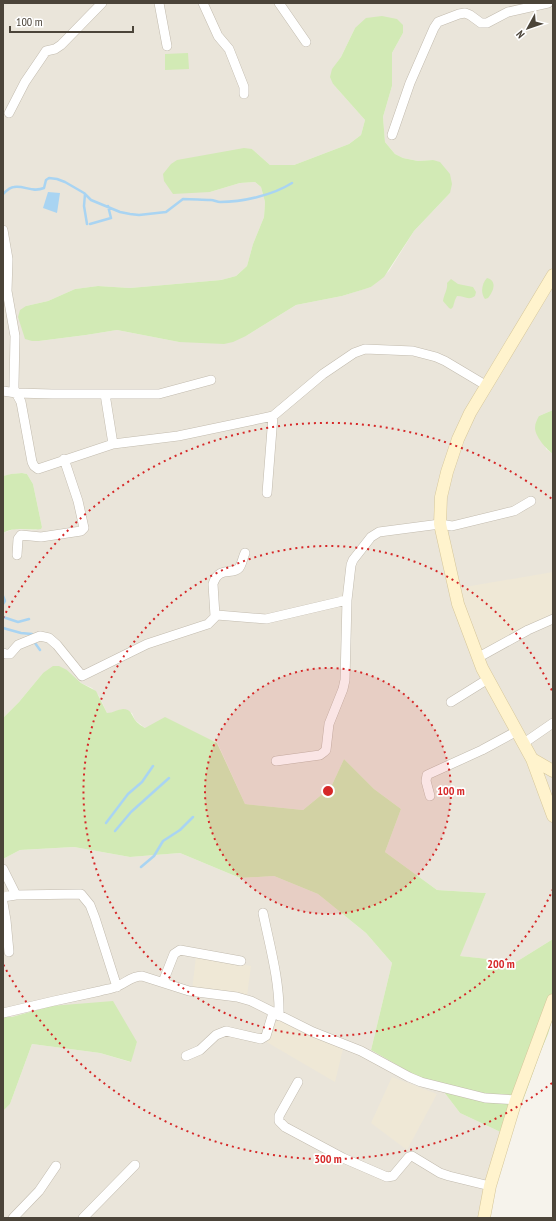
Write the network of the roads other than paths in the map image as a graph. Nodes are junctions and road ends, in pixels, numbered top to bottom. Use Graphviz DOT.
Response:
graph roads {
  1 [pos="102,3"];
  2 [pos="159,3"];
  3 [pos="202,3"];
  4 [pos="279,3"];
  5 [pos="548,3"];
  6 [pos="306,42"];
  7 [pos="167,46"];
  8 [pos="244,94"];
  9 [pos="9,113"];
  10 [pos="392,135"];
  11 [pos="3,230"];
  12 [pos="553,275"];
  13 [pos="211,380"];
  14 [pos="487,386"];
  15 [pos="3,391"];
  16 [pos="16,393"];
  17 [pos="105,394"];
  18 [pos="273,416"];
  19 [pos="113,444"];
  20 [pos="64,459"];
  21 [pos="267,493"];
  22 [pos="531,501"];
  23 [pos="440,524"];
  24 [pos="245,553"];
  25 [pos="18,555"];
  26 [pos="347,600"];
  27 [pos="215,616"];
  28 [pos="553,619"];
  29 [pos="3,653"];
  30 [pos="479,657"];
  31 [pos="488,679"];
  32 [pos="451,702"];
  33 [pos="553,723"];
  34 [pos="517,730"];
  35 [pos="524,743"];
  36 [pos="532,759"];
  37 [pos="276,761"];
  38 [pos="553,771"];
  39 [pos="430,796"];
  40 [pos="553,816"];
  41 [pos="3,869"];
  42 [pos="16,895"];
  43 [pos="3,897"];
  44 [pos="3,903"];
  45 [pos="263,914"];
  46 [pos="9,952"];
  47 [pos="241,961"];
  48 [pos="163,982"];
  49 [pos="117,987"];
  50 [pos="553,1000"];
  51 [pos="3,1014"];
  52 [pos="276,1014"];
  53 [pos="186,1056"];
  54 [pos="298,1082"];
  55 [pos="516,1100"];
  56 [pos="135,1165"];
  57 [pos="56,1166"];
  58 [pos="490,1186"];
  59 [pos="13,1218"];
  60 [pos="83,1218"];
  61 [pos="484,1218"];
  1 -- 9 [label="street"];
  2 -- 7 [label="street"];
  3 -- 8 [label="street"];
  4 -- 6 [label="street"];
  5 -- 10 [label="street"];
  11 -- 16 [label="street"];
  12 -- 14 [label="main road"];
  13 -- 17 [label="street"];
  14 -- 18 [label="street"];
  14 -- 23 [label="main road"];
  15 -- 16 [label="street"];
  16 -- 17 [label="street"];
  16 -- 20 [label="street"];
  17 -- 19 [label="street"];
  18 -- 19 [label="street"];
  18 -- 21 [label="street"];
  19 -- 20 [label="street"];
  20 -- 25 [label="street"];
  22 -- 23 [label="street"];
  23 -- 26 [label="street"];
  23 -- 30 [label="main road"];
  24 -- 27 [label="street"];
  26 -- 27 [label="street"];
  26 -- 37 [label="street"];
  27 -- 29 [label="street"];
  28 -- 30 [label="street"];
  30 -- 31 [label="main road"];
  31 -- 32 [label="street"];
  31 -- 34 [label="main road"];
  33 -- 35 [label="street"];
  34 -- 35 [label="main road"];
  34 -- 39 [label="street"];
  35 -- 36 [label="main road"];
  36 -- 38 [label="main road"];
  36 -- 40 [label="main road"];
  41 -- 42 [label="street"];
  42 -- 43 [label="street"];
  42 -- 49 [label="street"];
  44 -- 46 [label="street"];
  45 -- 52 [label="street"];
  47 -- 48 [label="street"];
  48 -- 49 [label="street"];
  48 -- 52 [label="street"];
  49 -- 51 [label="street"];
  50 -- 55 [label="main road"];
  52 -- 53 [label="street"];
  52 -- 55 [label="street"];
  54 -- 58 [label="street"];
  55 -- 58 [label="main road"];
  56 -- 60 [label="street"];
  57 -- 59 [label="street"];
  58 -- 61 [label="main road"];
}
